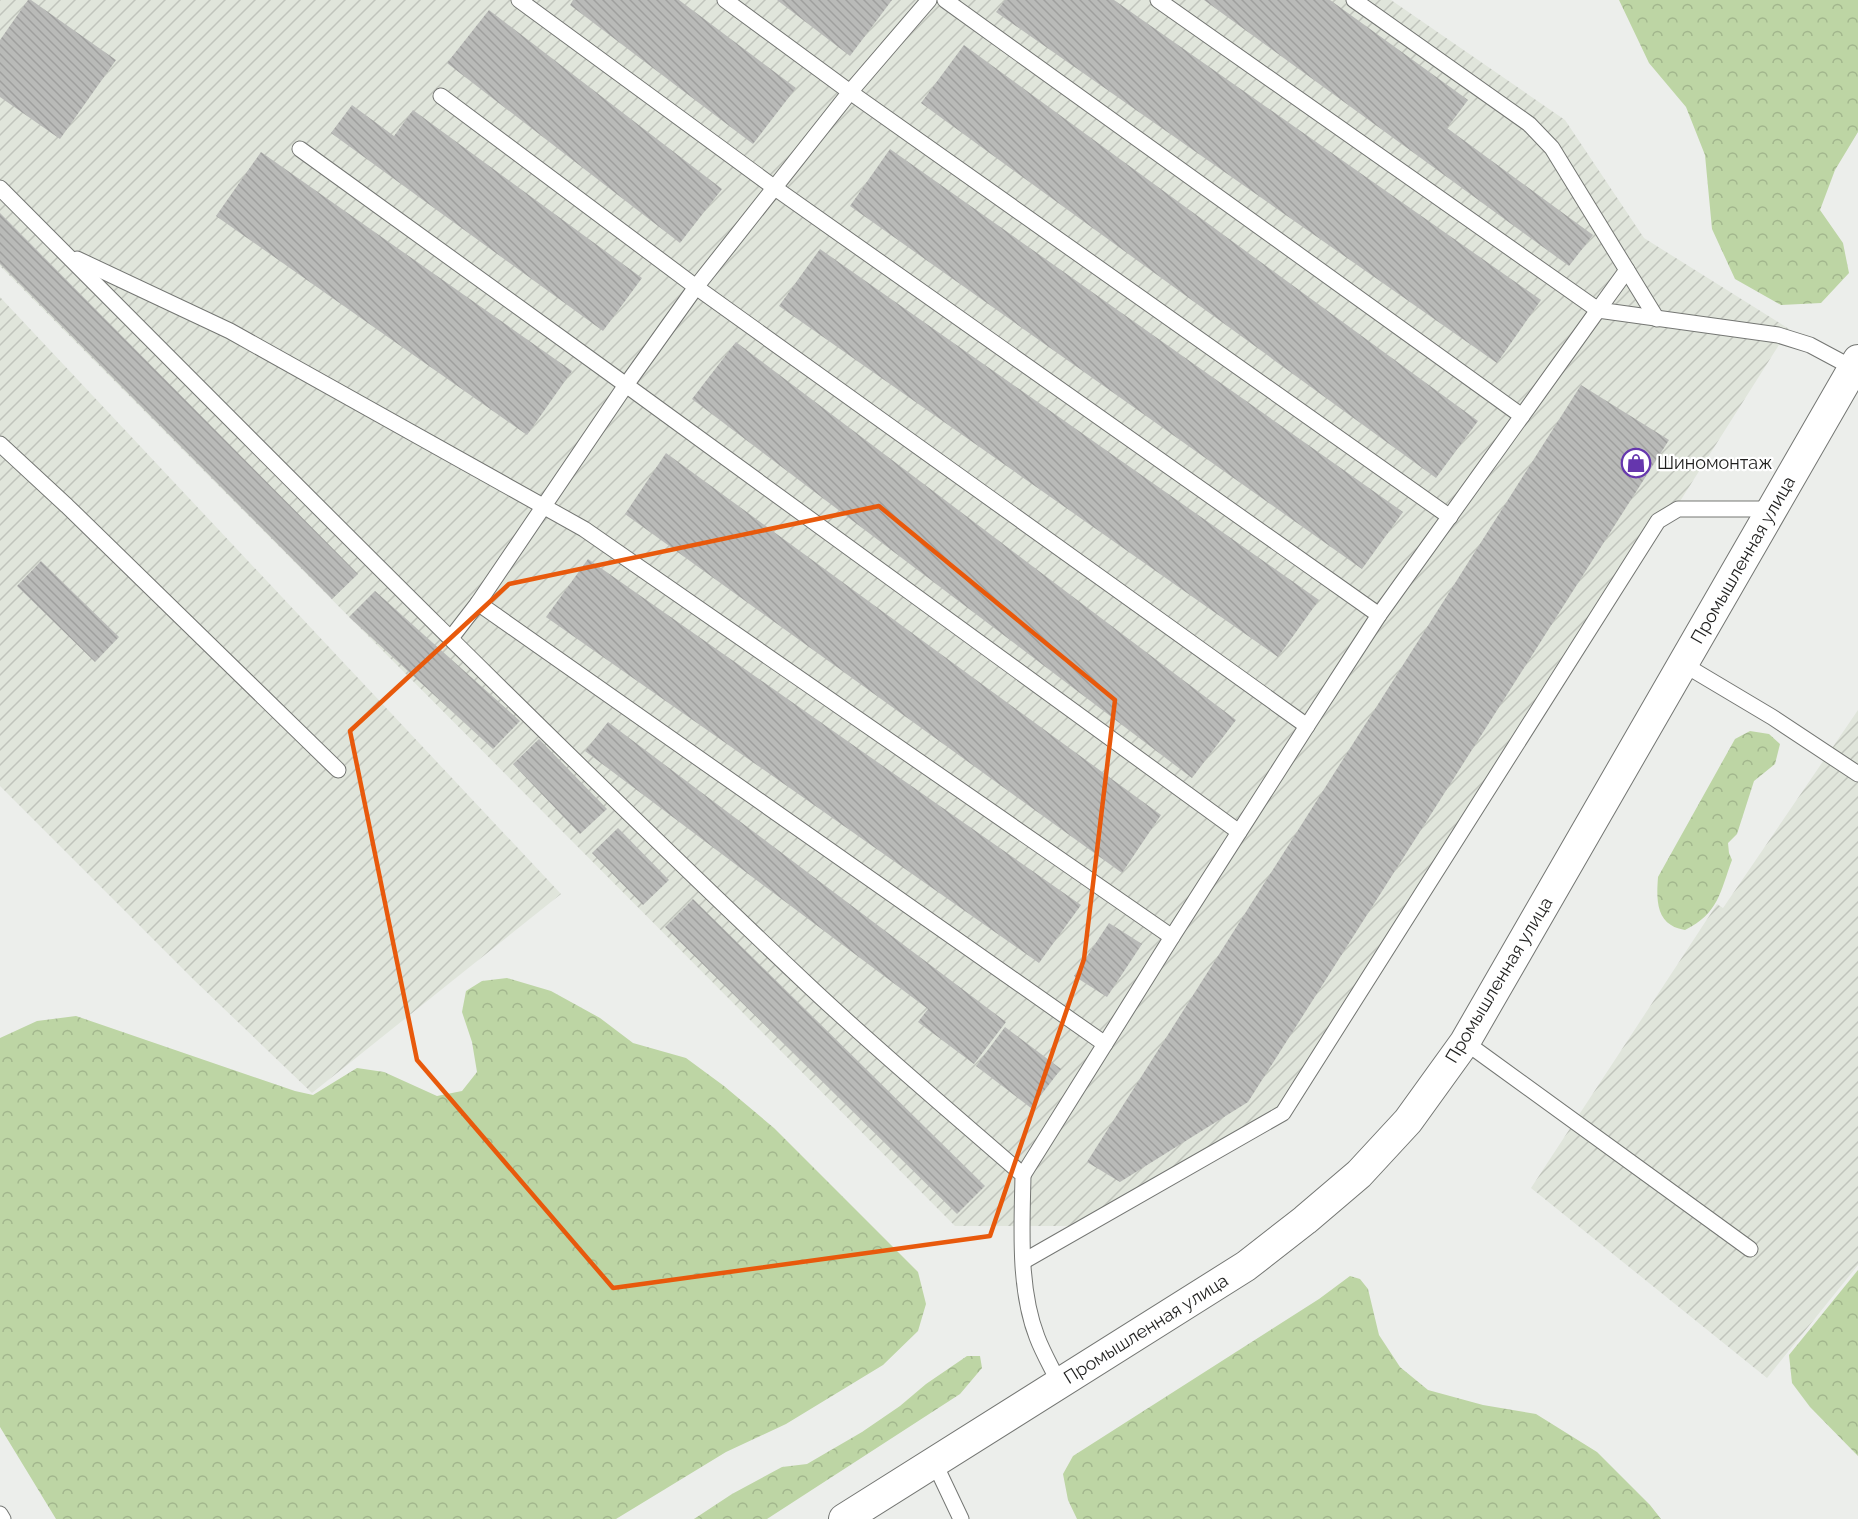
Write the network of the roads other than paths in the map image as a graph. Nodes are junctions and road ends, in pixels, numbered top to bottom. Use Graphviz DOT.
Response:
graph roads {
  1 [pos="519,0"];
  2 [pos="725,0"];
  3 [pos="929,0"];
  4 [pos="945,0"];
  5 [pos="1158,0"];
  6 [pos="1354,0"];
  7 [pos="850,92"];
  8 [pos="441,96"];
  9 [pos="300,149"];
  10 [pos="0,188"];
  11 [pos="775,188"];
  12 [pos="66,254"];
  13 [pos="1627,270"];
  14 [pos="696,287"];
  15 [pos="1598,310"];
  16 [pos="1657,319"];
  17 [pos="1856,364"];
  18 [pos="626,385"];
  19 [pos="1522,416"];
  20 [pos="0,444"];
  21 [pos="545,507"];
  22 [pos="1772,509"];
  23 [pos="1450,517"];
  24 [pos="478,603"];
  25 [pos="1379,615"];
  26 [pos="451,638"];
  27 [pos="1683,664"];
  28 [pos="1306,726"];
  29 [pos="338,770"];
  30 [pos="1858,774"];
  31 [pos="1239,831"];
  32 [pos="1172,937"];
  33 [pos="1465,1042"];
  34 [pos="1105,1044"];
  35 [pos="1023,1175"];
  36 [pos="1750,1249"];
  37 [pos="1024,1261"];
  38 [pos="1059,1383"];
  39 [pos="934,1462"];
  40 [pos="0,1514"];
  41 [pos="3,1519"];
  42 [pos="844,1519"];
  43 [pos="961,1519"];
  1 -- 11 [label="lane"];
  2 -- 7 [label="lane"];
  3 -- 7 [label="lane"];
  4 -- 19 [label="lane"];
  5 -- 15 [label="lane"];
  6 -- 13 [label="lane"];
  7 -- 11 [label="lane"];
  7 -- 23 [label="lane"];
  8 -- 14 [label="lane"];
  9 -- 18 [label="lane"];
  10 -- 12 [label="lane"];
  11 -- 14 [label="lane"];
  11 -- 25 [label="lane"];
  12 -- 21 [label="lane"];
  12 -- 26 [label="lane"];
  13 -- 15 [label="lane"];
  13 -- 16 [label="lane"];
  14 -- 18 [label="lane"];
  14 -- 28 [label="lane"];
  15 -- 16 [label="lane"];
  15 -- 19 [label="lane"];
  16 -- 17 [label="lane"];
  17 -- 22 [label="street, Промышленная улица"];
  18 -- 21 [label="lane"];
  18 -- 31 [label="lane"];
  19 -- 23 [label="lane"];
  20 -- 29 [label="lane"];
  21 -- 24 [label="lane"];
  21 -- 32 [label="lane"];
  22 -- 27 [label="street, Промышленная улица"];
  22 -- 37 [label="lane"];
  23 -- 25 [label="lane"];
  24 -- 26 [label="lane"];
  24 -- 34 [label="lane"];
  25 -- 28 [label="lane"];
  26 -- 35 [label="lane"];
  27 -- 30 [label="lane"];
  27 -- 33 [label="street, Промышленная улица"];
  28 -- 31 [label="lane"];
  31 -- 32 [label="lane"];
  32 -- 34 [label="lane"];
  33 -- 36 [label="lane"];
  33 -- 38 [label="street, Промышленная улица"];
  34 -- 35 [label="lane"];
  35 -- 37 [label="lane"];
  37 -- 38 [label="lane"];
  38 -- 39 [label="street, Промышленная улица"];
  39 -- 42 [label="street, Промышленная улица"];
  39 -- 43 [label="lane"];
  40 -- 41 [label="lane"];
}
